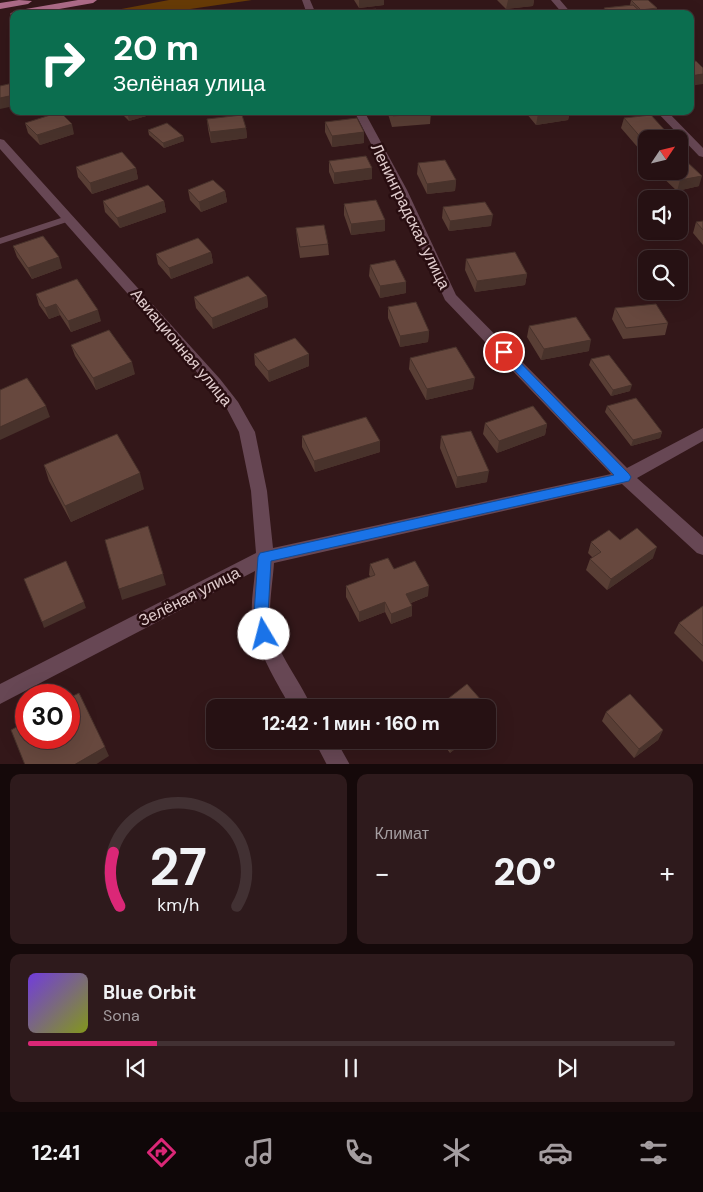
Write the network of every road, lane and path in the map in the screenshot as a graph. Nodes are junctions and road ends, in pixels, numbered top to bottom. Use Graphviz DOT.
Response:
graph roads {
  1 [pos="35,0"];
  2 [pos="93,0"];
  3 [pos="555,0"];
  4 [pos="0,6"];
  5 [pos="35,10"];
  6 [pos="564,10"];
  7 [pos="361,115"];
  8 [pos="665,115"];
  9 [pos="0,142"];
  10 [pos="703,154"];
  11 [pos="70,218"];
  12 [pos="0,241"];
  13 [pos="703,434"];
  14 [pos="625,477"];
  15 [pos="703,548"];
  16 [pos="265,557"];
  17 [pos="0,694"];
  18 [pos="297,699"];
  19 [pos="330,749"];
  20 [pos="340,764"];
  1 -- 4 [label="main road"];
  2 -- 5 [label="main road"];
  3 -- 6 [label="street"];
  7 -- 14 [label="street, Ленинградская улица"];
  8 -- 10 [label="street"];
  9 -- 11 [label="street, Авиационная улица"];
  11 -- 12 [label="lane"];
  11 -- 16 [label="street, Авиационная улица"];
  13 -- 14 [label="street, Зелёная улица"];
  14 -- 15 [label="street, Ленинградская улица"];
  14 -- 16 [label="street, Зелёная улица"];
  16 -- 17 [label="street, Зелёная улица"];
  16 -- 18 [label="street, Авиационная улица"];
  19 -- 20 [label="street"];
}
